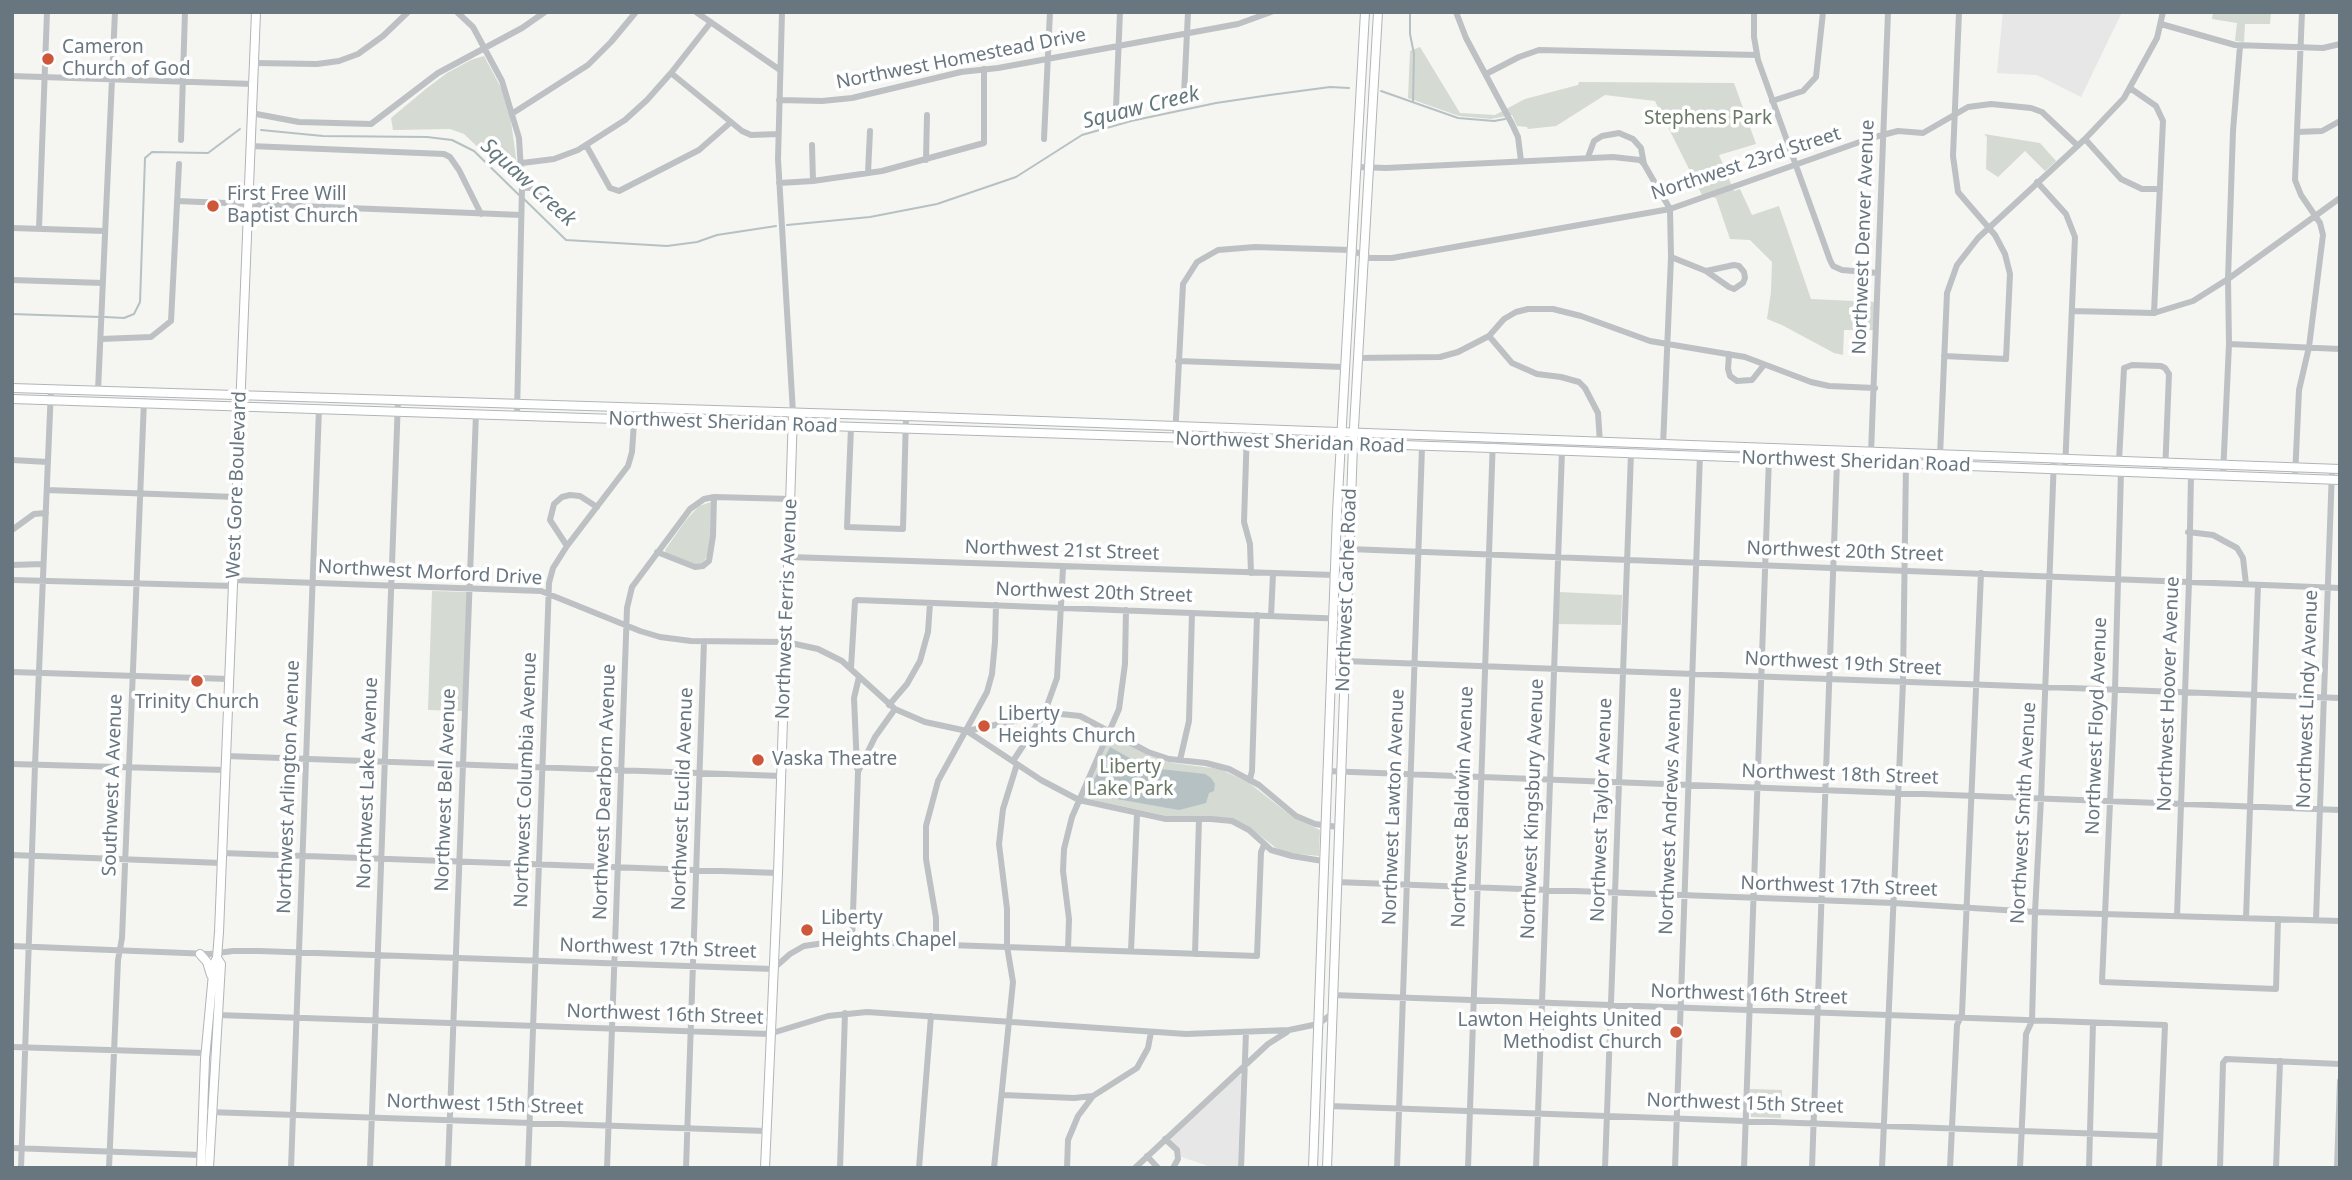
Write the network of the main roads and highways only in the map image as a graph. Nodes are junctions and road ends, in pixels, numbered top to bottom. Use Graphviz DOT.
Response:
graph roads {
  1 [pos="256,12"];
  2 [pos="1365,12"];
  3 [pos="1378,12"];
  4 [pos="12,388"];
  5 [pos="240,394"];
  6 [pos="12,399"];
  7 [pos="240,406"];
  8 [pos="793,413"];
  9 [pos="964,418"];
  10 [pos="1025,421"];
  11 [pos="794,425"];
  12 [pos="926,430"];
  13 [pos="962,431"];
  14 [pos="1340,432"];
  15 [pos="1354,432"];
  16 [pos="1340,445"];
  17 [pos="1353,445"];
  18 [pos="2336,469"];
  19 [pos="2336,480"];
  20 [pos="200,954"];
  21 [pos="217,956"];
  22 [pos="212,978"];
  23 [pos="207,1112"];
  24 [pos="201,1168"];
  25 [pos="209,1168"];
  26 [pos="765,1168"];
  27 [pos="1313,1168"];
  28 [pos="1327,1168"];
  1 -- 5 [label="main road, West Gore Boulevard"];
  2 -- 14 [label="main road, Northwest Cache Road"];
  3 -- 15 [label="main road, Northwest Cache Road"];
  4 -- 5 [label="main road, Northwest Sheridan Road"];
  5 -- 7 [label="main road, West Gore Boulevard"];
  5 -- 8 [label="main road, Northwest Sheridan Road"];
  6 -- 7 [label="main road, Northwest Sheridan Road"];
  7 -- 11 [label="main road, Northwest Sheridan Road"];
  7 -- 21 [label="main road, West Gore Boulevard"];
  8 -- 9 [label="main road, Northwest Sheridan Road"];
  8 -- 11 [label="main road, Northwest Ferris Avenue"];
  9 -- 10 [label="main road, Northwest Sheridan Road"];
  9 -- 12 [label="main road"];
  10 -- 13 [label="main road"];
  10 -- 14 [label="main road, Northwest Sheridan Road"];
  11 -- 12 [label="main road, Northwest Sheridan Road"];
  11 -- 26 [label="main road, Northwest Ferris Avenue"];
  12 -- 13 [label="main road, Northwest Sheridan Road"];
  13 -- 16 [label="main road, Northwest Sheridan Road"];
  14 -- 15 [label="main road, Northwest Sheridan Road"];
  14 -- 16 [label="main road, Northwest Cache Road"];
  15 -- 17 [label="main road, Northwest Cache Road"];
  15 -- 18 [label="main road, Northwest Sheridan Road"];
  16 -- 17 [label="main road, Northwest Sheridan Road"];
  16 -- 27 [label="main road, Northwest Cache Road"];
  17 -- 19 [label="main road, Northwest Sheridan Road"];
  17 -- 28 [label="main road, Northwest Cache Road"];
  20 -- 22 [label="main road"];
  21 -- 22 [label="main road, West Gore Boulevard"];
  21 -- 23 [label="main road, West Gore Boulevard"];
  22 -- 23 [label="main road, West Gore Boulevard"];
  23 -- 24 [label="main road, West Gore Boulevard"];
  23 -- 25 [label="main road, West Gore Boulevard"];
}
